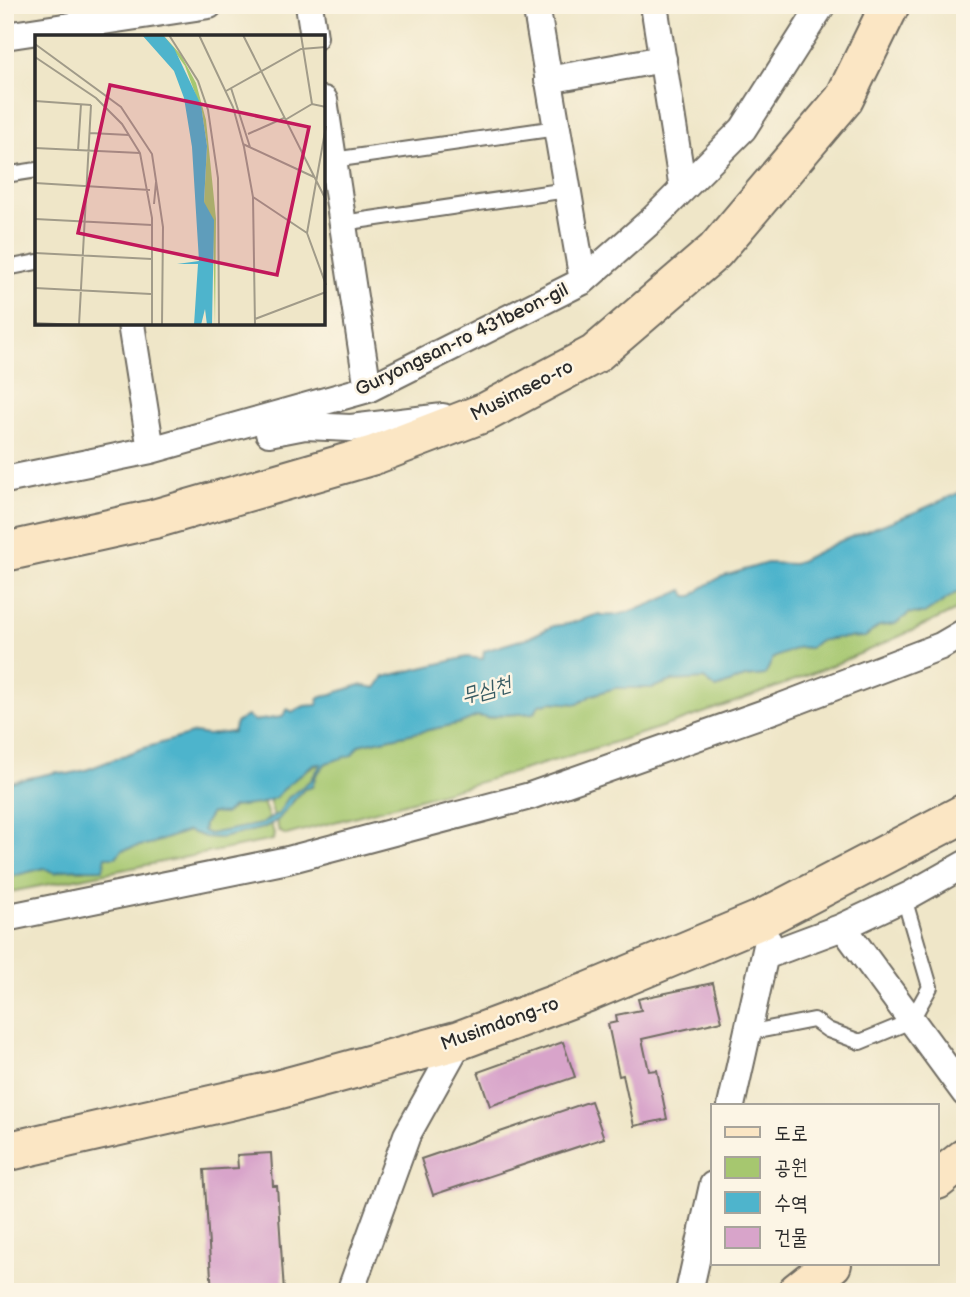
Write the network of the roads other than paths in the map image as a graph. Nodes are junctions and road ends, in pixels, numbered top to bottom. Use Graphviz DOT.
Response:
graph roads {
  1 [pos="209,5"];
  2 [pos="309,5"];
  3 [pos="536,5"];
  4 [pos="654,5"];
  5 [pos="822,5"];
  6 [pos="890,5"];
  7 [pos="84,22"];
  8 [pos="314,35"];
  9 [pos="5,36"];
  10 [pos="663,59"];
  11 [pos="548,80"];
  12 [pos="326,113"];
  13 [pos="557,128"];
  14 [pos="333,160"];
  15 [pos="35,170"];
  16 [pos="5,175"];
  17 [pos="683,189"];
  18 [pos="567,190"];
  19 [pos="343,223"];
  20 [pos="35,262"];
  21 [pos="7,268"];
  22 [pos="583,281"];
  23 [pos="131,326"];
  24 [pos="368,389"];
  25 [pos="486,412"];
  26 [pos="191,440"];
  27 [pos="151,450"];
  28 [pos="5,480"];
  29 [pos="5,552"];
  30 [pos="965,632"];
  31 [pos="965,813"];
  32 [pos="965,864"];
  33 [pos="904,898"];
  34 [pos="775,912"];
  35 [pos="5,918"];
  36 [pos="843,927"];
  37 [pos="765,956"];
  38 [pos="911,1020"];
  39 [pos="747,1033"];
  40 [pos="460,1040"];
  41 [pos="965,1094"];
  42 [pos="731,1104"];
  43 [pos="5,1152"];
  44 [pos="965,1158"];
  45 [pos="939,1178"];
  46 [pos="711,1194"];
  47 [pos="830,1266"];
  48 [pos="350,1292"];
  49 [pos="689,1292"];
  50 [pos="797,1292"];
  1 -- 7 [label="street"];
  2 -- 8 [label="street"];
  3 -- 11 [label="street"];
  4 -- 10 [label="street"];
  5 -- 17 [label="street, Guryongsan-ro 431beon-gil"];
  6 -- 25 [label="street, Musimseo-ro"];
  7 -- 9 [label="street"];
  10 -- 11 [label="street"];
  10 -- 17 [label="street"];
  11 -- 13 [label="street"];
  12 -- 14 [label="street"];
  13 -- 14 [label="lane"];
  13 -- 18 [label="street"];
  14 -- 19 [label="street"];
  15 -- 16 [label="lane"];
  17 -- 22 [label="street, Guryongsan-ro 431beon-gil"];
  18 -- 19 [label="lane"];
  18 -- 22 [label="street"];
  19 -- 24 [label="street"];
  20 -- 21 [label="lane"];
  22 -- 24 [label="street, Guryongsan-ro 431beon-gil"];
  23 -- 27 [label="street"];
  24 -- 26 [label="street, Guryongsan-ro 431beon-gil"];
  25 -- 26 [label="street"];
  25 -- 29 [label="street, Musimseo-ro"];
  26 -- 27 [label="street, Guryongsan-ro 431beon-gil"];
  27 -- 28 [label="street, Guryongsan-ro 431beon-gil"];
  30 -- 35 [label="street"];
  31 -- 34 [label="street, Musimdong-ro"];
  32 -- 33 [label="street"];
  33 -- 36 [label="street"];
  33 -- 38 [label="lane"];
  34 -- 37 [label="street"];
  34 -- 40 [label="street, Musimdong-ro"];
  36 -- 37 [label="street"];
  36 -- 38 [label="street"];
  37 -- 39 [label="street"];
  38 -- 39 [label="lane"];
  38 -- 41 [label="street"];
  39 -- 42 [label="street"];
  40 -- 43 [label="street, Musimdong-ro"];
  40 -- 48 [label="street"];
  44 -- 45 [label="street"];
  46 -- 49 [label="street"];
  47 -- 50 [label="street"];
}
